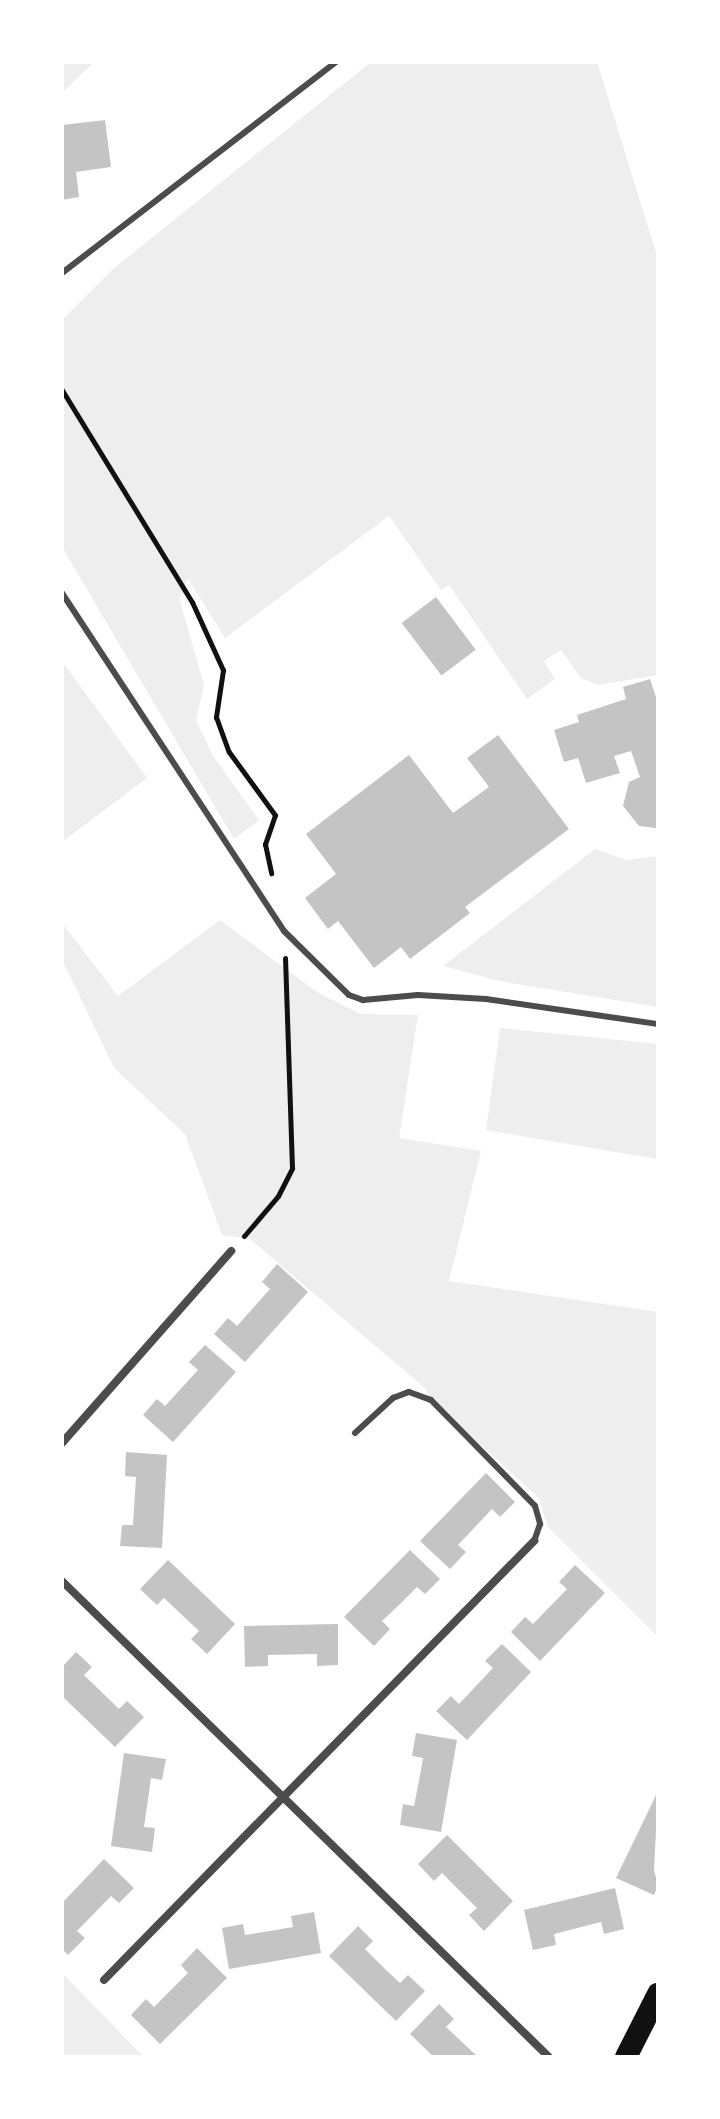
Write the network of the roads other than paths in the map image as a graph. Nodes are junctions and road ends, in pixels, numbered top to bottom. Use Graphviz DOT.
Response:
graph roads {
  1 [pos="336,62"];
  2 [pos="62,273"];
  3 [pos="62,593"];
  4 [pos="658,1024"];
  5 [pos="231,1251"];
  6 [pos="355,1433"];
  7 [pos="62,1443"];
  8 [pos="534,1541"];
  9 [pos="62,1581"];
  10 [pos="284,1797"];
  11 [pos="104,1980"];
  12 [pos="658,1994"];
  13 [pos="549,2057"];
  14 [pos="626,2057"];
  1 -- 2 [label="lane"];
  3 -- 4 [label="lane"];
  5 -- 7 [label="street"];
  6 -- 8 [label="lane"];
  8 -- 10 [label="street"];
  9 -- 10 [label="street"];
  10 -- 11 [label="street"];
  10 -- 13 [label="street"];
  12 -- 14 [label="highway"];
}
